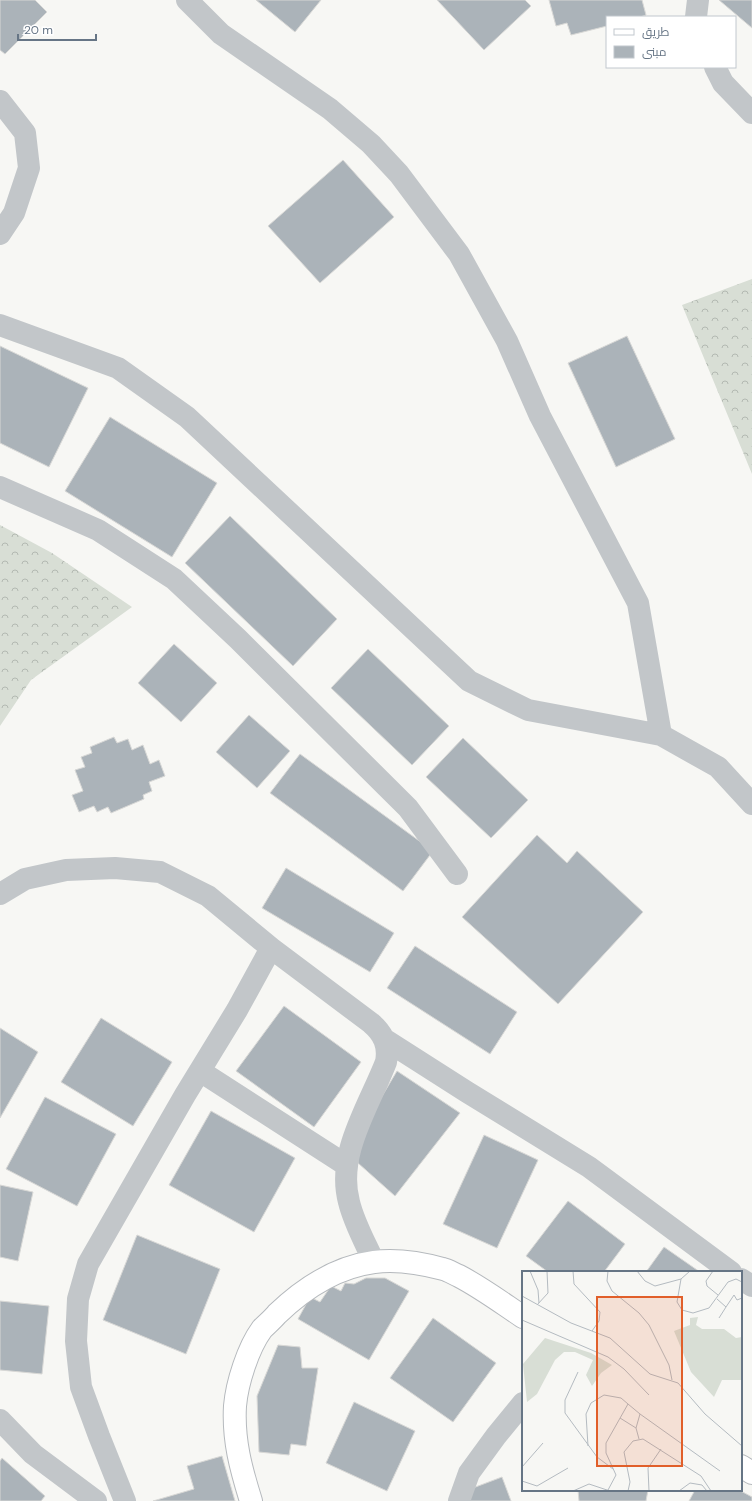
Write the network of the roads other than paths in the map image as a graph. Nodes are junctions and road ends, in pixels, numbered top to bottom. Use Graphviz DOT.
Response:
graph roads {
  1 [pos="187,0"];
  2 [pos="698,0"];
  3 [pos="696,16"];
  4 [pos="716,68"];
  5 [pos="0,101"];
  6 [pos="752,112"];
  7 [pos="0,234"];
  8 [pos="0,324"];
  9 [pos="0,487"];
  10 [pos="661,735"];
  11 [pos="752,804"];
  12 [pos="457,874"];
  13 [pos="0,894"];
  14 [pos="271,948"];
  15 [pos="384,1039"];
  16 [pos="200,1071"];
  17 [pos="346,1165"];
  18 [pos="374,1262"];
  19 [pos="730,1271"];
  20 [pos="742,1280"];
  21 [pos="752,1286"];
  22 [pos="522,1316"];
  23 [pos="522,1404"];
  24 [pos="0,1420"];
  25 [pos="742,1467"];
  26 [pos="752,1473"];
  27 [pos="96,1501"];
  28 [pos="125,1501"];
  29 [pos="251,1501"];
  30 [pos="459,1501"];
  1 -- 10 [label="street"];
  2 -- 3 [label="street"];
  4 -- 6 [label="street"];
  5 -- 7 [label="street"];
  8 -- 10 [label="street"];
  9 -- 12 [label="street"];
  10 -- 11 [label="street"];
  13 -- 14 [label="street"];
  14 -- 15 [label="street"];
  14 -- 16 [label="street"];
  15 -- 17 [label="street"];
  15 -- 19 [label="street"];
  16 -- 17 [label="street"];
  16 -- 28 [label="street"];
  17 -- 18 [label="street"];
  18 -- 22 [label="main road"];
  18 -- 29 [label="main road"];
  20 -- 21 [label="street"];
  23 -- 30 [label="street"];
  24 -- 27 [label="street"];
  25 -- 26 [label="main road"];
}
